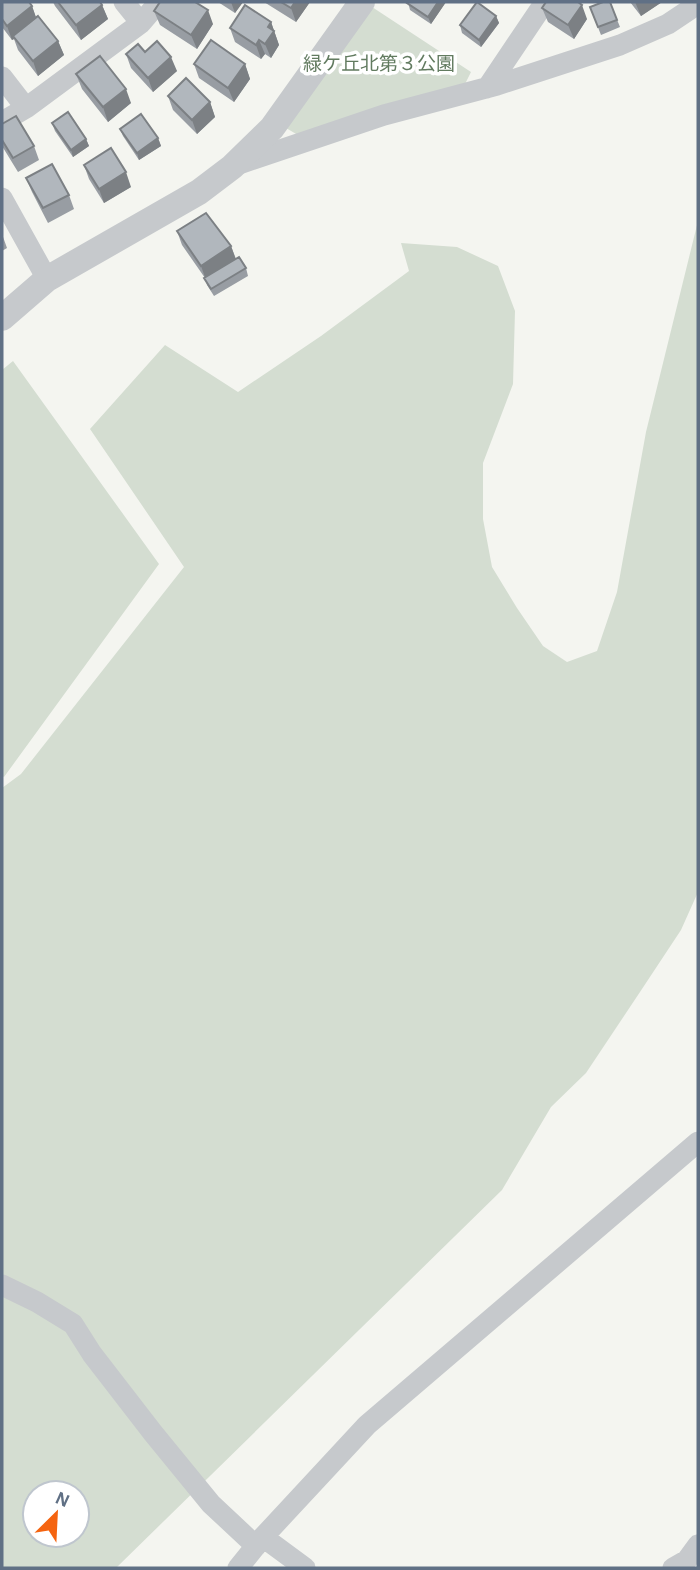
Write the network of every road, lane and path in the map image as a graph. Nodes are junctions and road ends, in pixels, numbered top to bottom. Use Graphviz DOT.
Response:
graph roads {
  1 [pos="124,2"];
  2 [pos="159,2"];
  3 [pos="362,2"];
  4 [pos="545,2"];
  5 [pos="698,4"];
  6 [pos="141,23"];
  7 [pos="2,77"];
  8 [pos="487,88"];
  9 [pos="26,108"];
  10 [pos="2,122"];
  11 [pos="232,167"];
  12 [pos="2,198"];
  13 [pos="47,279"];
  14 [pos="2,317"];
  15 [pos="698,1142"];
  16 [pos="2,1285"];
  17 [pos="259,1541"];
  18 [pos="698,1545"];
  19 [pos="238,1568"];
  20 [pos="305,1568"];
  21 [pos="673,1568"];
  1 -- 6 [label="street"];
  2 -- 6 [label="street"];
  3 -- 11 [label="street"];
  4 -- 8 [label="street"];
  5 -- 8 [label="street"];
  6 -- 9 [label="street"];
  7 -- 9 [label="street"];
  8 -- 11 [label="street"];
  9 -- 10 [label="street"];
  11 -- 13 [label="street"];
  12 -- 13 [label="street"];
  13 -- 14 [label="street"];
  15 -- 17 [label="street"];
  16 -- 17 [label="street"];
  17 -- 19 [label="street"];
  17 -- 20 [label="street"];
  18 -- 21 [label="street"];
}
